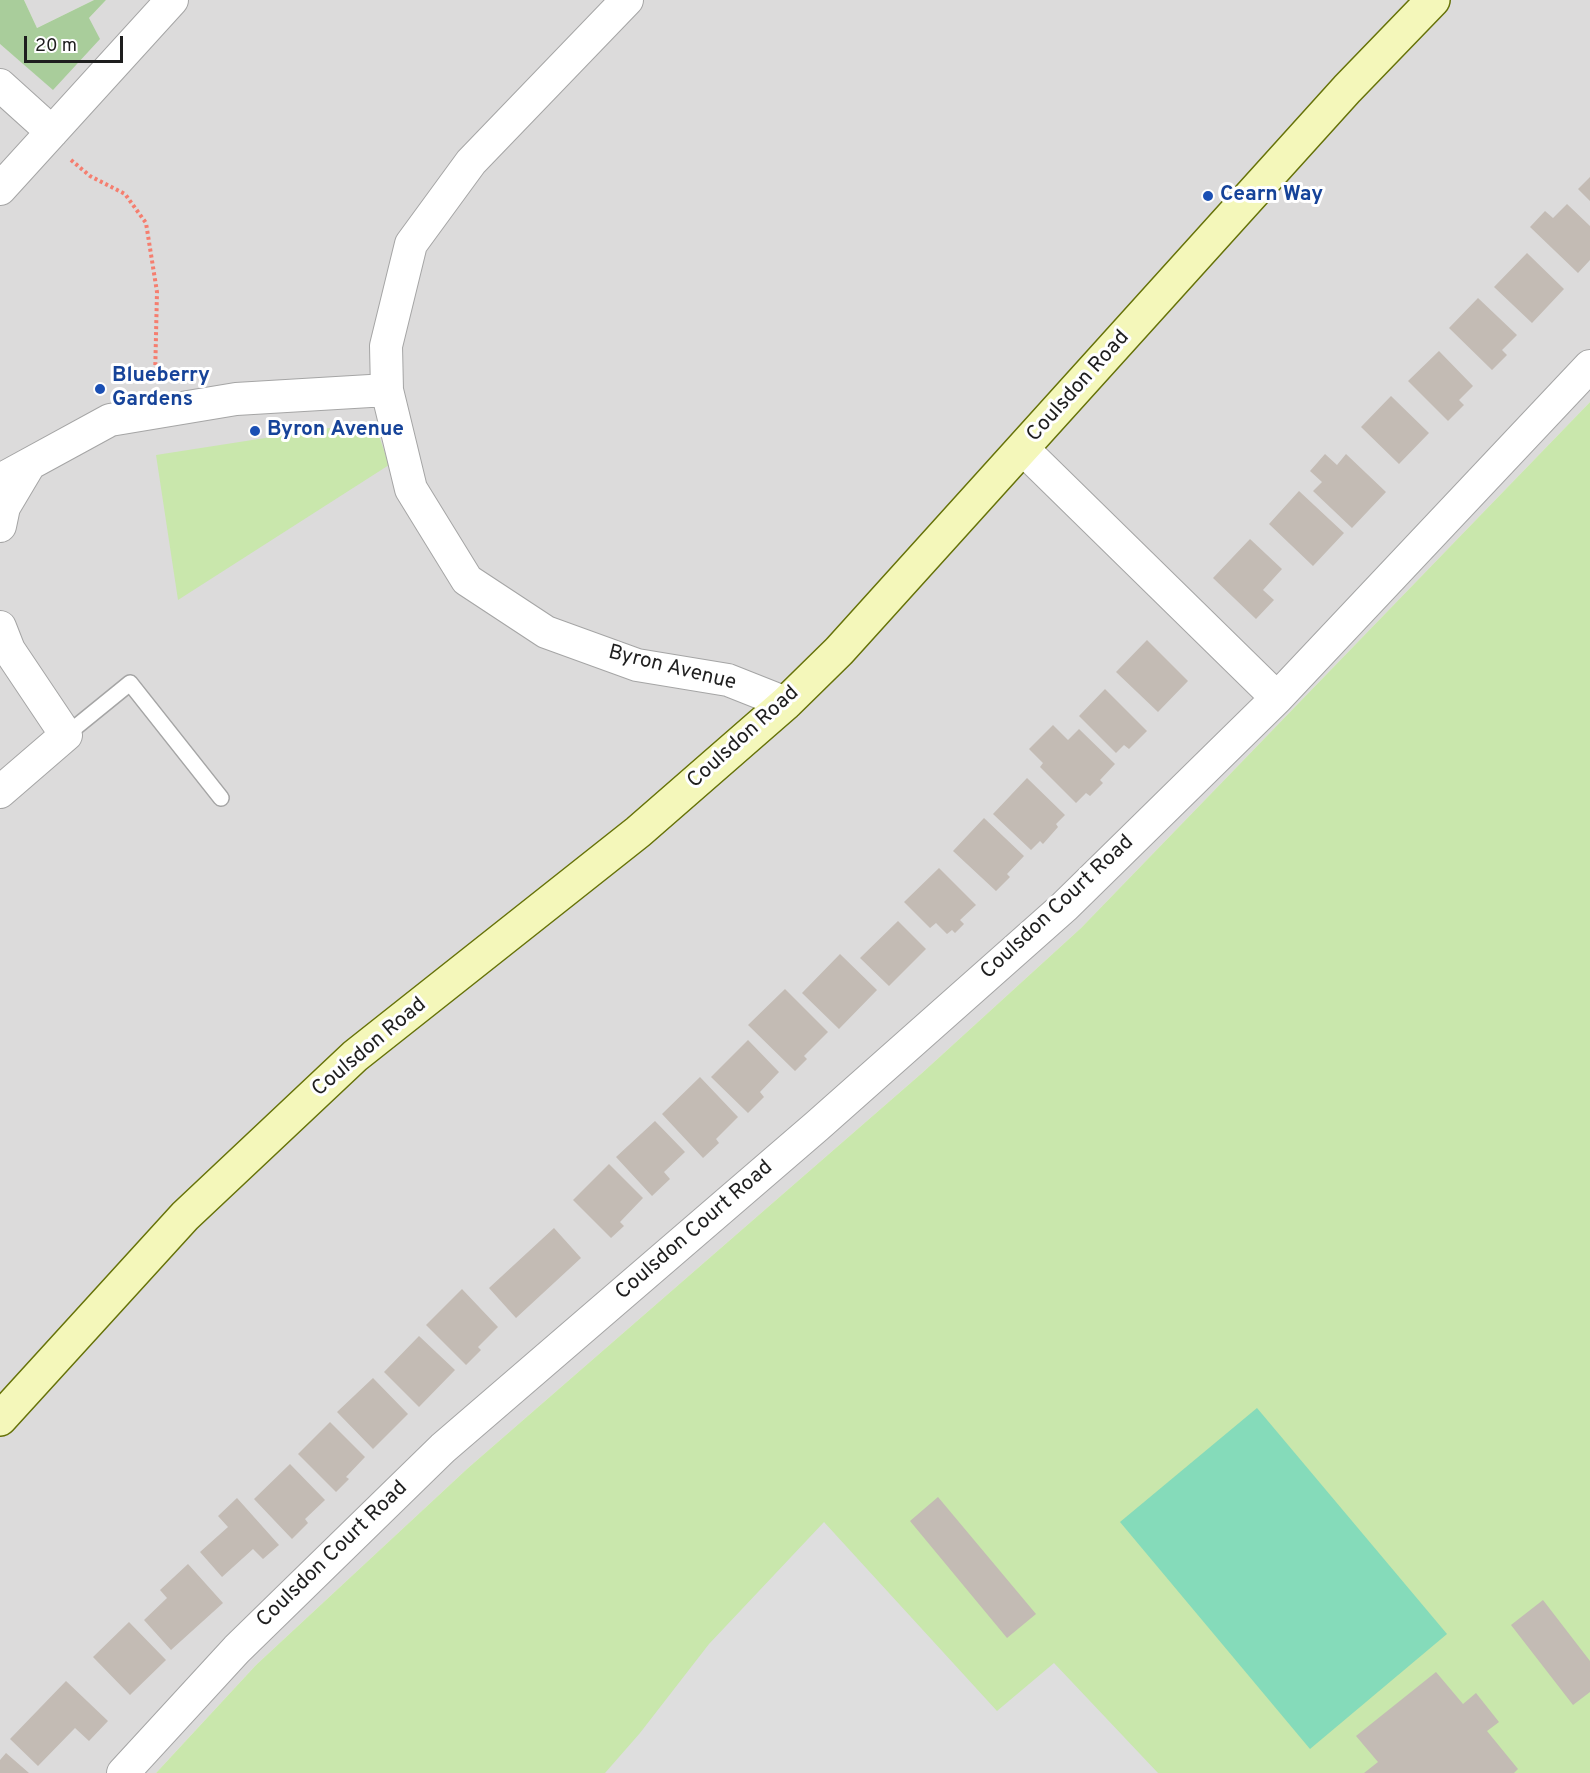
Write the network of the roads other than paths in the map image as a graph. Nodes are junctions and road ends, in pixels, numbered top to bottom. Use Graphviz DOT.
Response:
graph roads {
  1 [pos="172,0"];
  2 [pos="627,0"];
  3 [pos="1433,0"];
  4 [pos="0,85"];
  5 [pos="52,132"];
  6 [pos="0,189"];
  7 [pos="1590,366"];
  8 [pos="387,390"];
  9 [pos="1023,449"];
  10 [pos="30,464"];
  11 [pos="0,480"];
  12 [pos="0,526"];
  13 [pos="0,627"];
  14 [pos="1276,698"];
  15 [pos="786,703"];
  16 [pos="66,735"];
  17 [pos="0,792"];
  18 [pos="221,798"];
  19 [pos="0,1419"];
  20 [pos="123,1773"];
  1 -- 5 [label="street"];
  2 -- 8 [label="street, Byron Avenue"];
  3 -- 9 [label="main road, Coulsdon Road"];
  4 -- 5 [label="street"];
  5 -- 6 [label="street"];
  7 -- 14 [label="street"];
  8 -- 10 [label="street"];
  8 -- 15 [label="street, Byron Avenue"];
  9 -- 14 [label="street"];
  9 -- 15 [label="main road, Coulsdon Road"];
  10 -- 11 [label="street"];
  10 -- 12 [label="street"];
  13 -- 16 [label="street"];
  14 -- 20 [label="street, Coulsdon Court Road"];
  15 -- 19 [label="main road, Coulsdon Road"];
  16 -- 17 [label="street"];
  16 -- 18 [label="lane"];
}
